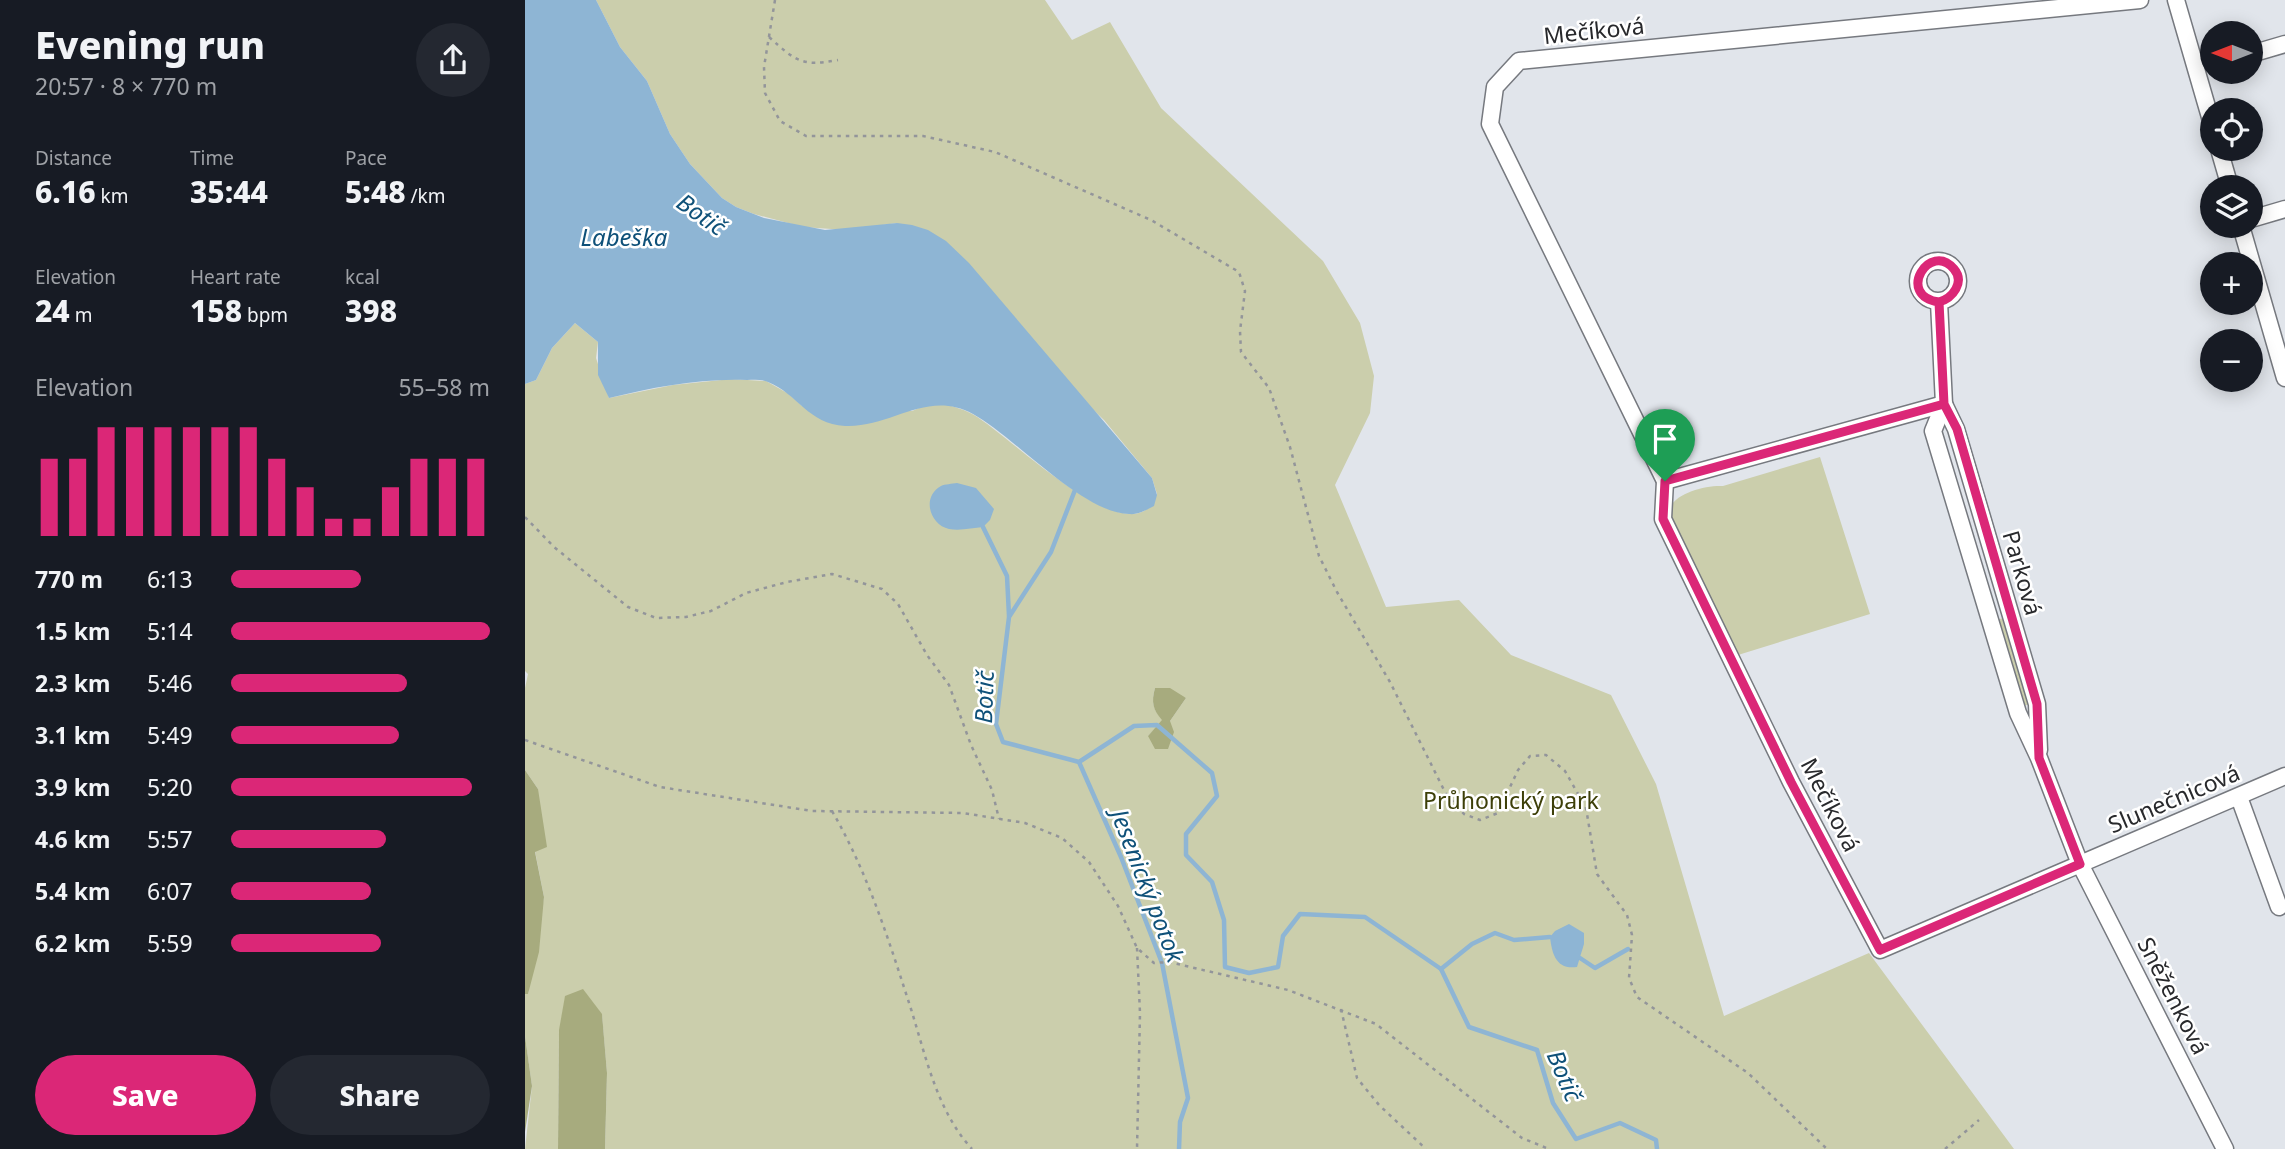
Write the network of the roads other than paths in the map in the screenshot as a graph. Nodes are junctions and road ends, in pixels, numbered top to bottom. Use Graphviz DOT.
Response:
graph roads {
  1 [pos="2140,0"];
  2 [pos="2176,0"];
  3 [pos="2285,44"];
  4 [pos="2263,50"];
  5 [pos="2200,58"];
  6 [pos="2285,209"];
  7 [pos="2263,215"];
  8 [pos="2245,238"];
  9 [pos="1939,302"];
  10 [pos="2284,372"];
  11 [pos="1944,404"];
  12 [pos="1665,481"];
  13 [pos="2039,758"];
  14 [pos="2285,776"];
  15 [pos="2239,797"];
  16 [pos="2080,864"];
  17 [pos="2279,907"];
  18 [pos="2225,1149"];
  1 -- 12 [label="street, Mečíková"];
  2 -- 5 [label="street"];
  3 -- 4 [label="street"];
  6 -- 7 [label="street"];
  8 -- 10 [label="street"];
  9 -- 11 [label="street, Parková"];
  11 -- 12 [label="street"];
  11 -- 13 [label="street, Parková"];
  11 -- 13 [label="street, Parková"];
  12 -- 16 [label="street, Mečíková"];
  13 -- 16 [label="street, Parková"];
  14 -- 15 [label="street, Slunečnicová"];
  15 -- 16 [label="street, Slunečnicová"];
  15 -- 17 [label="street"];
  16 -- 18 [label="street, Sněženková"];
}
